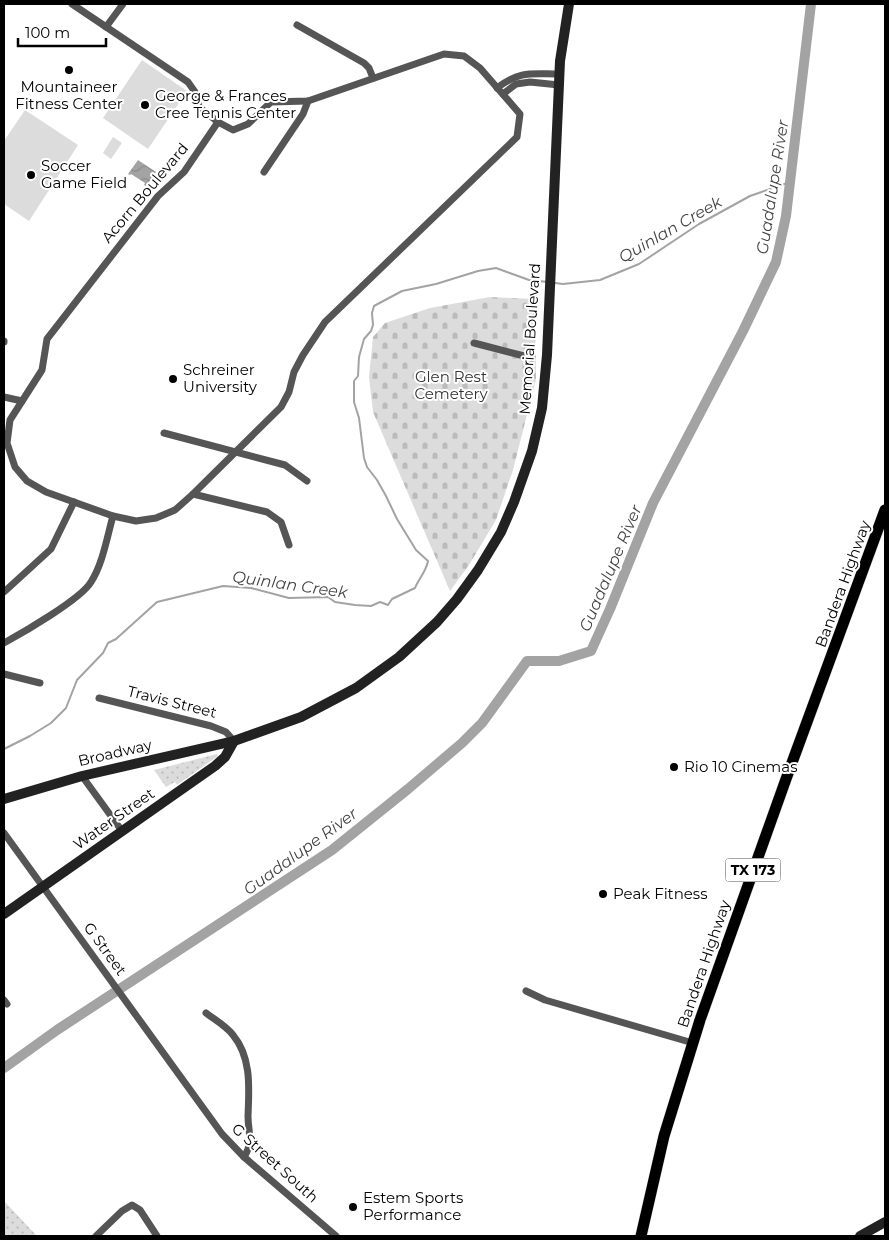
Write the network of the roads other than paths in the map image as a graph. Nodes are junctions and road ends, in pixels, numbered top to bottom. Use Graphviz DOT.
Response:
graph roads {
  1 [pos="72,4"];
  2 [pos="123,4"];
  3 [pos="569,4"];
  4 [pos="297,25"];
  5 [pos="106,27"];
  6 [pos="373,78"];
  7 [pos="559,80"];
  8 [pos="497,88"];
  9 [pos="503,94"];
  10 [pos="308,101"];
  11 [pos="218,122"];
  12 [pos="264,172"];
  13 [pos="474,343"];
  14 [pos="532,358"];
  15 [pos="4,396"];
  16 [pos="22,401"];
  17 [pos="164,433"];
  18 [pos="236,452"];
  19 [pos="12,457"];
  20 [pos="4,462"];
  21 [pos="307,481"];
  22 [pos="193,494"];
  23 [pos="74,502"];
  24 [pos="885,510"];
  25 [pos="113,516"];
  26 [pos="289,545"];
  27 [pos="4,592"];
  28 [pos="4,643"];
  29 [pos="4,674"];
  30 [pos="40,683"];
  31 [pos="98,698"];
  32 [pos="234,741"];
  33 [pos="82,776"];
  34 [pos="4,799"];
  35 [pos="122,831"];
  36 [pos="4,833"];
  37 [pos="43,887"];
  38 [pos="4,914"];
  39 [pos="526,991"];
  40 [pos="206,1012"];
  41 [pos="693,1043"];
  42 [pos="184,1081"];
  43 [pos="244,1157"];
  44 [pos="885,1222"];
  45 [pos="96,1236"];
  46 [pos="158,1236"];
  47 [pos="336,1236"];
  48 [pos="641,1236"];
  49 [pos="860,1236"];
  1 -- 5 [label="street"];
  2 -- 5 [label="street"];
  3 -- 7 [label="main road, Memorial Boulevard"];
  4 -- 6 [label="street"];
  5 -- 11 [label="street"];
  6 -- 8 [label="street, Acorn Boulevard"];
  6 -- 10 [label="street, Acorn Boulevard"];
  7 -- 8 [label="street"];
  7 -- 9 [label="street"];
  7 -- 32 [label="main road, Memorial Boulevard"];
  8 -- 9 [label="street, Acorn Boulevard"];
  9 -- 18 [label="street, Acorn Boulevard"];
  10 -- 11 [label="street, Acorn Boulevard"];
  10 -- 12 [label="street"];
  11 -- 16 [label="street, Acorn Boulevard"];
  13 -- 14 [label="street"];
  15 -- 16 [label="street"];
  16 -- 19 [label="street, Acorn Boulevard"];
  17 -- 18 [label="street"];
  18 -- 21 [label="street"];
  18 -- 22 [label="street, Acorn Boulevard"];
  19 -- 20 [label="street"];
  19 -- 23 [label="street, Acorn Boulevard"];
  22 -- 25 [label="street, Acorn Boulevard"];
  22 -- 26 [label="street"];
  23 -- 25 [label="street, Acorn Boulevard"];
  23 -- 27 [label="street"];
  24 -- 41 [label="main road, Bandera Highway / TX 173"];
  25 -- 28 [label="street"];
  29 -- 30 [label="street"];
  31 -- 32 [label="street, Travis Street"];
  32 -- 33 [label="main road, Broadway"];
  32 -- 35 [label="main road, Water Street"];
  33 -- 34 [label="main road, Broadway"];
  33 -- 35 [label="street"];
  35 -- 37 [label="main road, Water Street"];
  36 -- 37 [label="street, G Street"];
  37 -- 38 [label="main road, Water Street"];
  37 -- 42 [label="street, G Street"];
  39 -- 41 [label="street"];
  40 -- 43 [label="street"];
  41 -- 48 [label="main road, Bandera Highway / TX 173"];
  42 -- 43 [label="street, G Street South"];
  43 -- 47 [label="street, G Street South"];
  44 -- 49 [label="main road"];
  45 -- 46 [label="street"];
}
